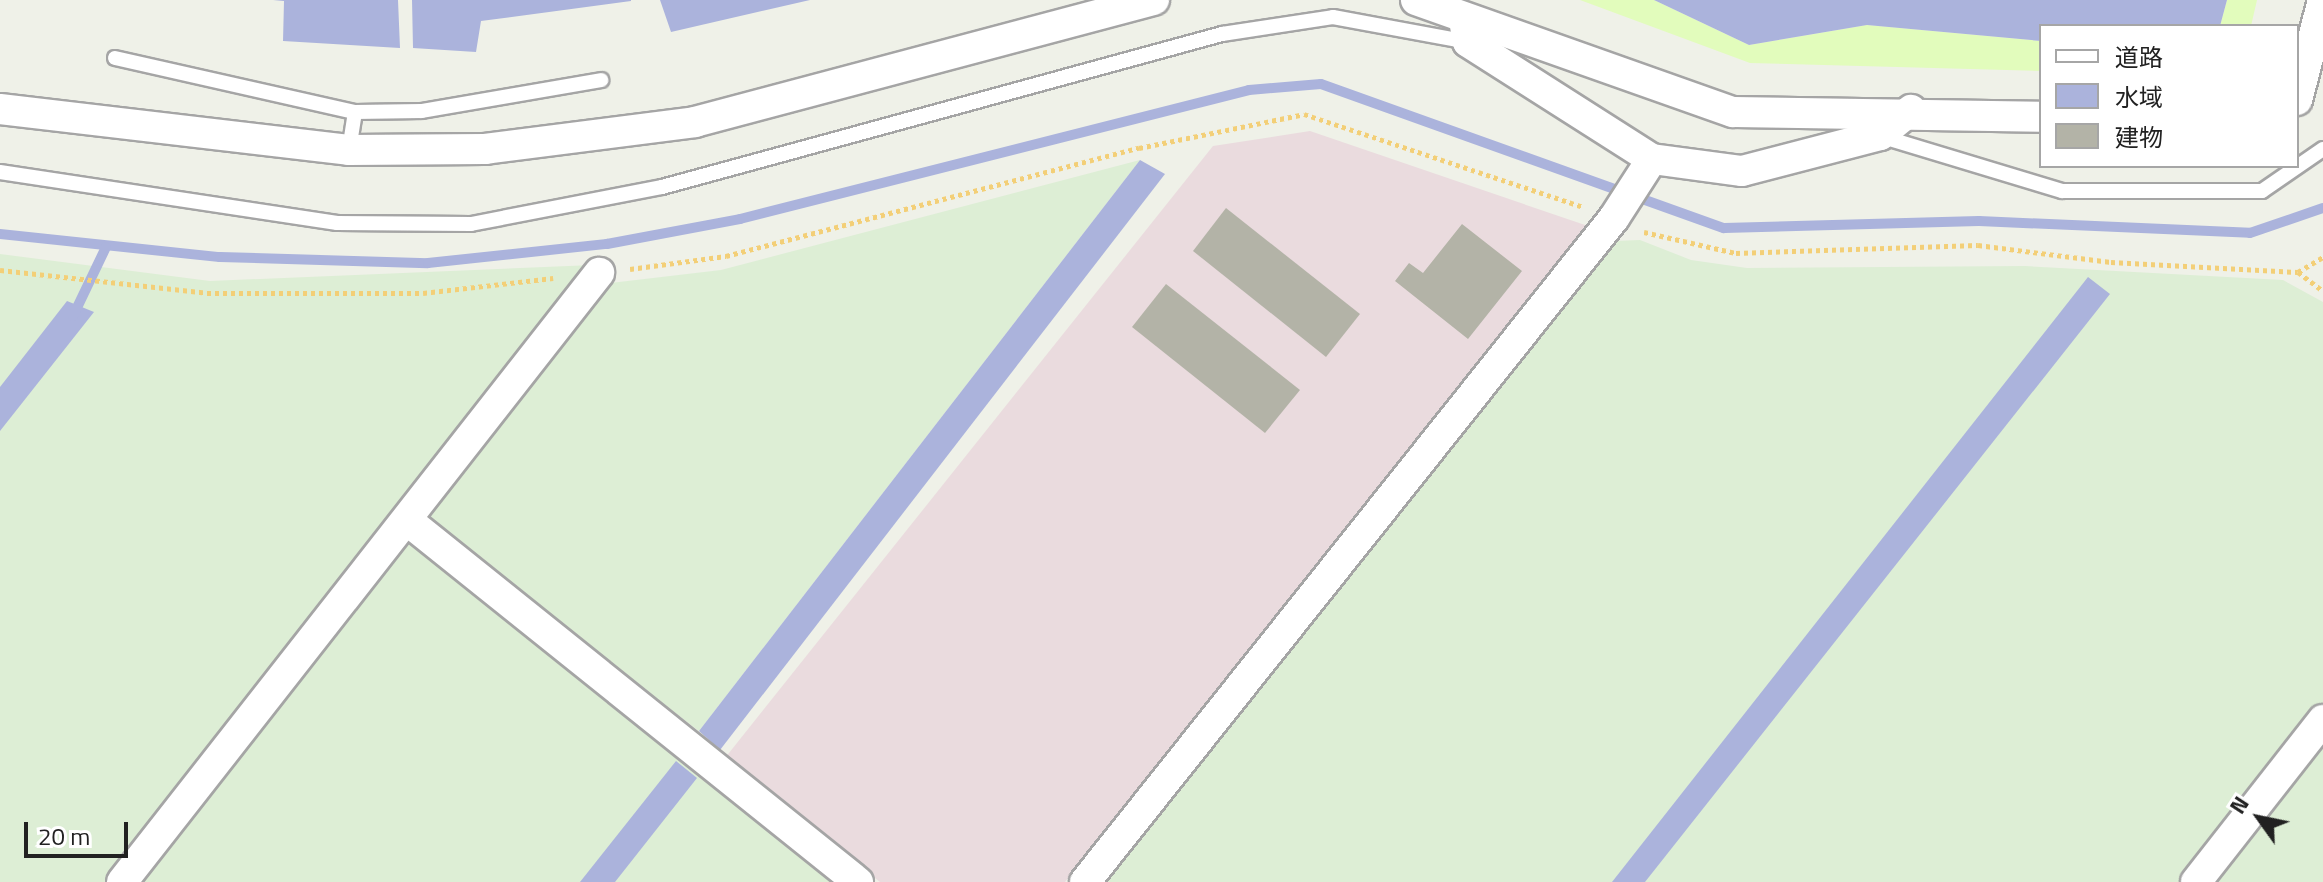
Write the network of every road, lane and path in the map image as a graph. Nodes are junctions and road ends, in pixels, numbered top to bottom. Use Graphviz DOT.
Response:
graph roads {
  1 [pos="1154,0"];
  2 [pos="1416,0"];
  3 [pos="2323,0"];
  4 [pos="1466,31"];
  5 [pos="115,58"];
  6 [pos="601,80"];
  7 [pos="2299,92"];
  8 [pos="0,109"];
  9 [pos="1911,110"];
  10 [pos="355,112"];
  11 [pos="2039,117"];
  12 [pos="1880,135"];
  13 [pos="2323,149"];
  14 [pos="349,150"];
  15 [pos="2299,166"];
  16 [pos="1646,168"];
  17 [pos="2295,168"];
  18 [pos="0,172"];
  19 [pos="1614,218"];
  20 [pos="2323,257"];
  21 [pos="0,270"];
  22 [pos="2298,272"];
  23 [pos="599,273"];
  24 [pos="2323,291"];
  25 [pos="408,521"];
  26 [pos="2323,720"];
  27 [pos="122,882"];
  28 [pos="858,882"];
  29 [pos="1085,882"];
  30 [pos="2196,882"];
  1 -- 14 [label="street"];
  2 -- 4 [label="street"];
  3 -- 7 [label="street"];
  4 -- 9 [label="street"];
  4 -- 16 [label="street"];
  4 -- 18 [label="lane"];
  5 -- 10 [label="lane"];
  6 -- 10 [label="lane"];
  8 -- 14 [label="street"];
  9 -- 11 [label="street"];
  9 -- 12 [label="street"];
  10 -- 14 [label="lane"];
  12 -- 16 [label="street"];
  12 -- 17 [label="lane"];
  13 -- 15 [label="lane"];
  16 -- 19 [label="street"];
  19 -- 22 [label="path"];
  19 -- 23 [label="path"];
  19 -- 29 [label="street"];
  20 -- 22 [label="path"];
  21 -- 23 [label="path"];
  22 -- 24 [label="path"];
  23 -- 25 [label="street"];
  25 -- 27 [label="street"];
  25 -- 28 [label="street"];
  26 -- 30 [label="street"];
}
